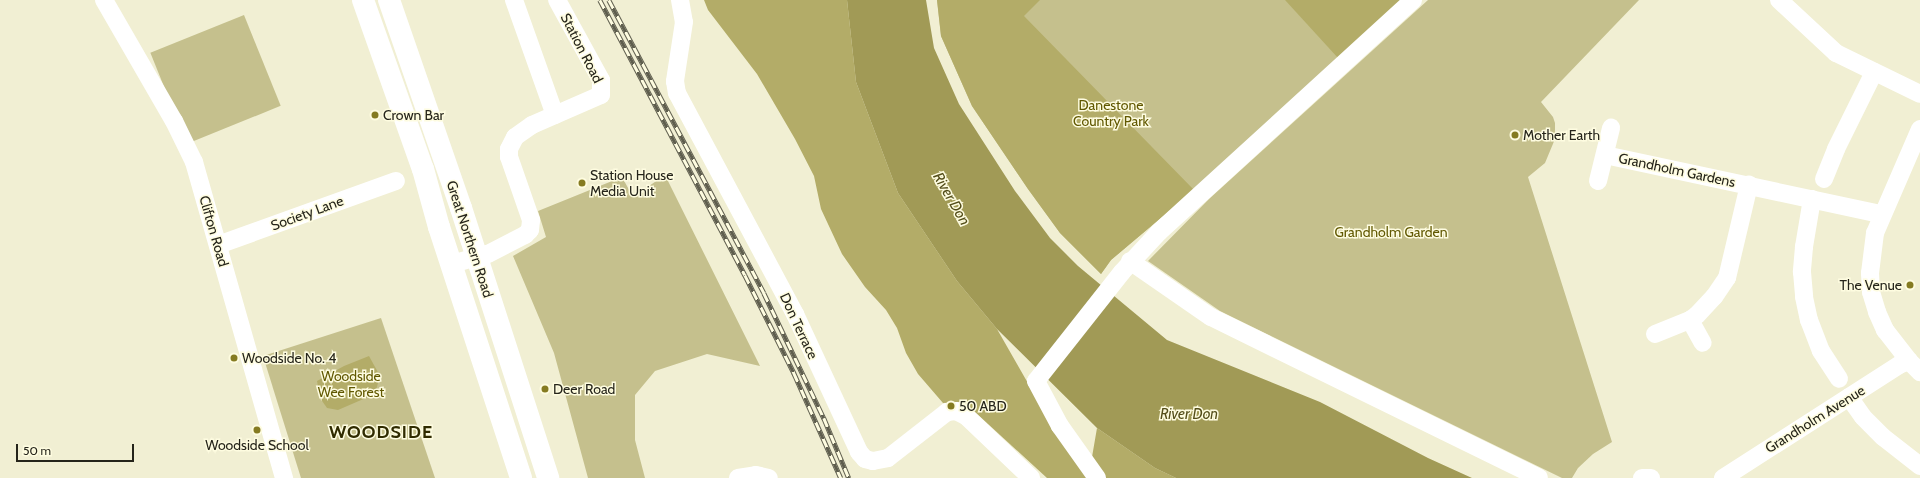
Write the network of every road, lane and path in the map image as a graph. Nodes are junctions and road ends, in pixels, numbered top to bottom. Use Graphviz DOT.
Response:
graph roads {
  1 [pos="104,0"];
  2 [pos="362,0"];
  3 [pos="389,0"];
  4 [pos="514,0"];
  5 [pos="557,0"];
  6 [pos="680,0"];
  7 [pos="1413,0"];
  8 [pos="1779,0"];
  9 [pos="1874,72"];
  10 [pos="1920,94"];
  11 [pos="556,115"];
  12 [pos="1611,128"];
  13 [pos="1920,129"];
  14 [pos="1605,155"];
  15 [pos="1824,178"];
  16 [pos="396,181"];
  17 [pos="1598,181"];
  18 [pos="1748,185"];
  19 [pos="1812,199"];
  20 [pos="1882,214"];
  21 [pos="218,245"];
  22 [pos="475,258"];
  23 [pos="452,264"];
  24 [pos="1126,266"];
  25 [pos="1690,320"];
  26 [pos="1655,334"];
  27 [pos="1703,343"];
  28 [pos="1914,367"];
  29 [pos="1839,379"];
  30 [pos="1850,397"];
  31 [pos="1920,466"];
  32 [pos="520,472"];
  33 [pos="768,477"];
  34 [pos="284,478"];
  35 [pos="548,478"];
  36 [pos="738,478"];
  37 [pos="1031,478"];
  38 [pos="1097,478"];
  39 [pos="1539,478"];
  40 [pos="1642,478"];
  41 [pos="1651,478"];
  42 [pos="1723,478"];
  1 -- 21 [label="street, Clifton Road"];
  2 -- 23 [label="main road, Great Northern Road"];
  3 -- 22 [label="main road, Great Northern Road"];
  4 -- 11 [label="street"];
  5 -- 11 [label="street, Station Road"];
  6 -- 37 [label="street, Don Terrace"];
  7 -- 24 [label="street"];
  8 -- 9 [label="street"];
  9 -- 10 [label="street"];
  9 -- 15 [label="street"];
  11 -- 22 [label="street, Station Road"];
  12 -- 14 [label="street, Grandholm Gardens"];
  13 -- 20 [label="street"];
  14 -- 17 [label="street, Grandholm Gardens"];
  14 -- 18 [label="street, Grandholm Gardens"];
  16 -- 21 [label="street, Society Lane"];
  18 -- 19 [label="street, Grandholm Gardens"];
  18 -- 25 [label="street, Grandholm Gardens"];
  19 -- 20 [label="street, Grandholm Gardens"];
  19 -- 29 [label="street"];
  20 -- 28 [label="street"];
  21 -- 34 [label="street, Clifton Road"];
  22 -- 23 [label="street, Station Road"];
  22 -- 35 [label="main road, Great Northern Road"];
  23 -- 32 [label="main road, Great Northern Road"];
  24 -- 38 [label="street"];
  24 -- 39 [label="street"];
  25 -- 26 [label="street, Grandholm Gardens"];
  25 -- 27 [label="street"];
  28 -- 30 [label="street, Grandholm Avenue"];
  30 -- 31 [label="street"];
  30 -- 42 [label="street, Grandholm Avenue"];
  33 -- 36 [label="street"];
  40 -- 41 [label="street"];
}
